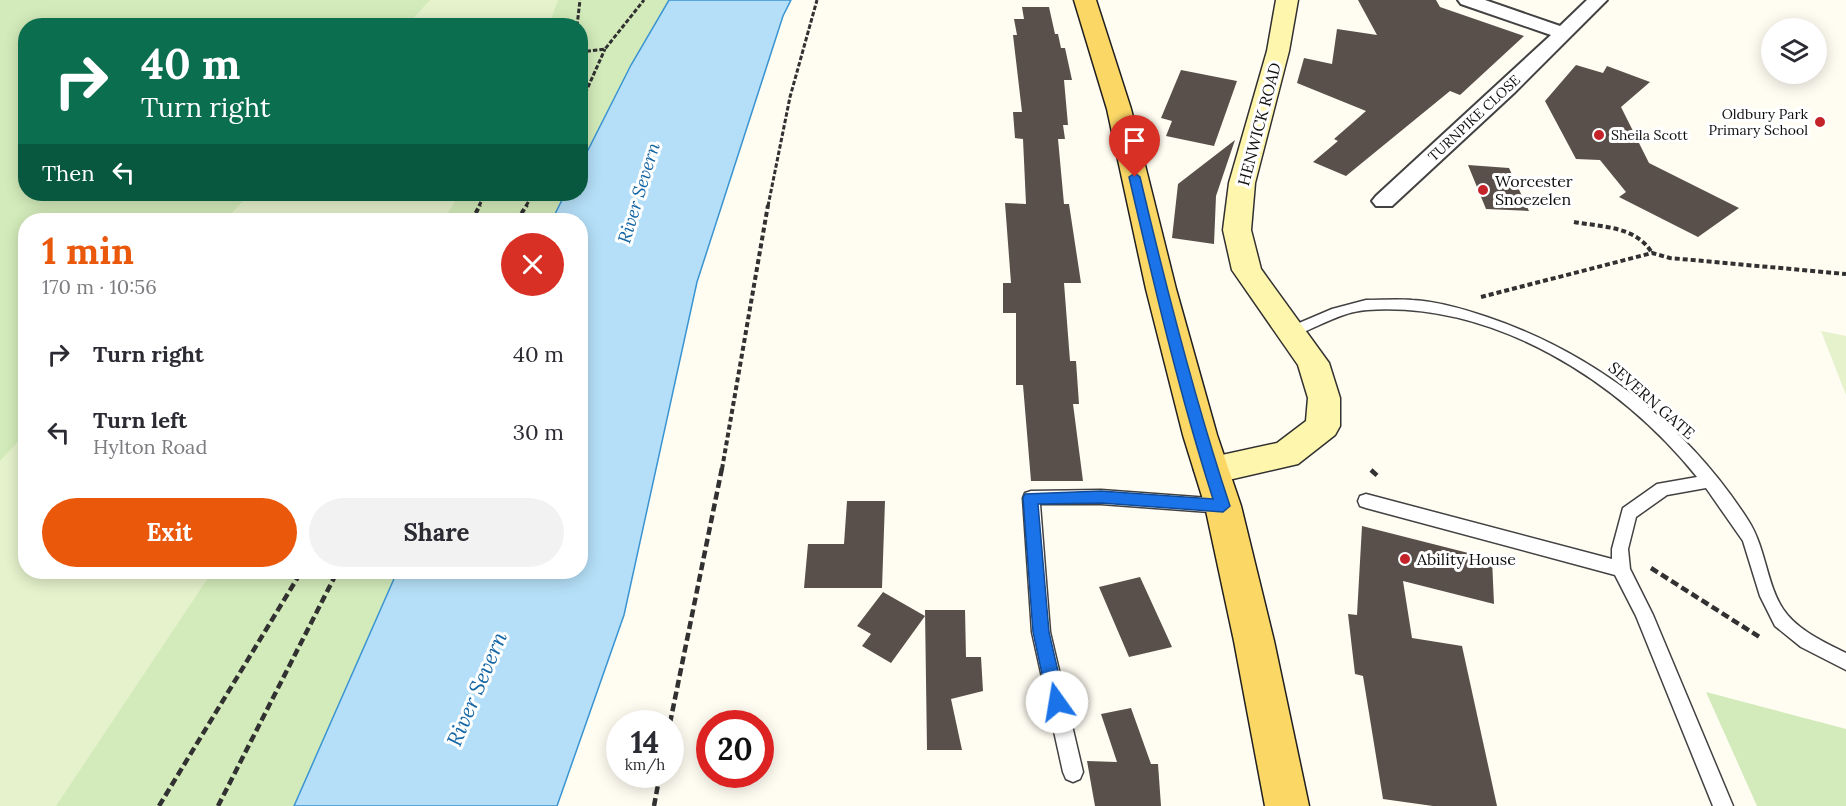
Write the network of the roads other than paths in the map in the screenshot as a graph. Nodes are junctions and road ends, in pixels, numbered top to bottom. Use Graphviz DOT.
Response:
graph roads {
  1 [pos="1085,0"];
  2 [pos="1287,0"];
  3 [pos="1467,0"];
  4 [pos="1598,0"];
  5 [pos="1562,33"];
  6 [pos="1384,201"];
  7 [pos="1290,332"];
  8 [pos="1210,470"];
  9 [pos="1710,481"];
  10 [pos="1366,501"];
  11 [pos="1223,506"];
  12 [pos="1621,569"];
  13 [pos="1846,662"];
  14 [pos="1072,772"];
  15 [pos="1287,806"];
  16 [pos="1723,806"];
  1 -- 8 [label="main road"];
  2 -- 7 [label="main road, HENWICK ROAD"];
  3 -- 5 [label="street"];
  4 -- 5 [label="street, TURNPIKE CLOSE"];
  5 -- 6 [label="street, TURNPIKE CLOSE"];
  7 -- 8 [label="main road, HENWICK ROAD"];
  7 -- 9 [label="lane, SEVERN GATE"];
  8 -- 11 [label="main road"];
  9 -- 12 [label="lane"];
  9 -- 13 [label="lane, SEVERN GATE"];
  10 -- 12 [label="lane"];
  11 -- 14 [label="lane"];
  11 -- 15 [label="main road"];
  12 -- 16 [label="lane"];
}
